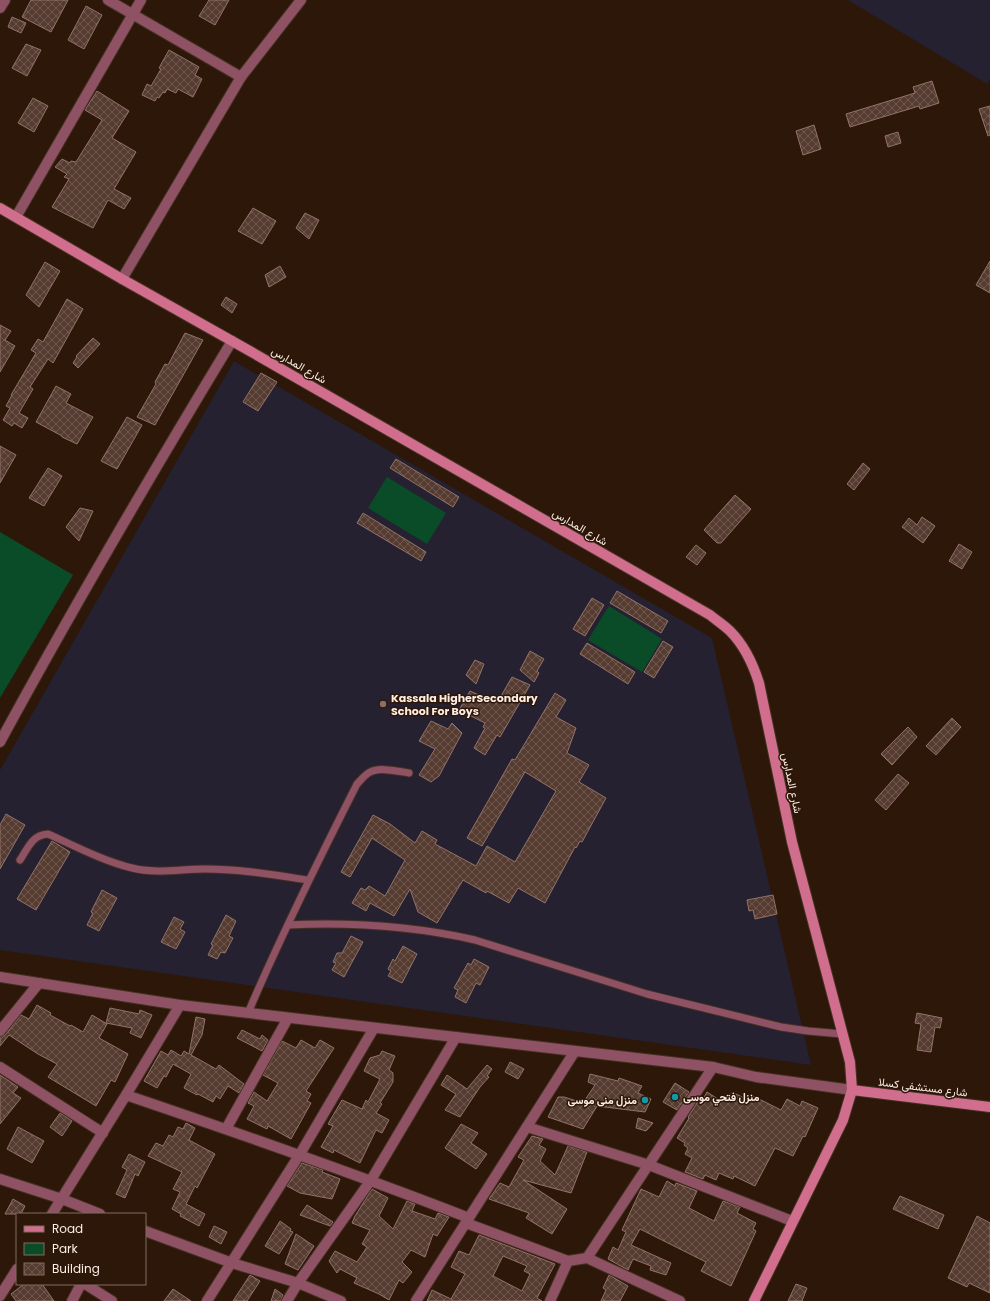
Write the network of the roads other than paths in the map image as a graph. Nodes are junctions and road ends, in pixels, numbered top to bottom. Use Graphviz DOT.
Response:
graph roads {
  1 [pos="4,0"];
  2 [pos="108,0"];
  3 [pos="141,0"];
  4 [pos="301,0"];
  5 [pos="0,8"];
  6 [pos="133,14"];
  7 [pos="241,77"];
  8 [pos="0,208"];
  9 [pos="16,217"];
  10 [pos="122,279"];
  11 [pos="232,341"];
  12 [pos="0,742"];
  13 [pos="409,773"];
  14 [pos="20,860"];
  15 [pos="308,880"];
  16 [pos="288,925"];
  17 [pos="0,977"];
  18 [pos="39,983"];
  19 [pos="180,1005"];
  20 [pos="248,1013"];
  21 [pos="288,1018"];
  22 [pos="374,1028"];
  23 [pos="0,1031"];
  24 [pos="842,1034"];
  25 [pos="456,1037"];
  26 [pos="575,1051"];
  27 [pos="0,1067"];
  28 [pos="712,1067"];
  29 [pos="852,1090"];
  30 [pos="126,1095"];
  31 [pos="990,1107"];
  32 [pos="527,1126"];
  33 [pos="226,1129"];
  34 [pos="103,1133"];
  35 [pos="300,1154"];
  36 [pos="649,1165"];
  37 [pos="0,1179"];
  38 [pos="371,1180"];
  39 [pos="62,1199"];
  40 [pos="53,1213"];
  41 [pos="97,1213"];
  42 [pos="467,1220"];
  43 [pos="792,1220"];
  44 [pos="146,1231"];
  45 [pos="587,1258"];
  46 [pos="568,1261"];
  47 [pos="232,1263"];
  48 [pos="16,1271"];
  49 [pos="298,1282"];
  50 [pos="80,1285"];
  51 [pos="87,1285"];
  52 [pos="0,1296"];
  53 [pos="72,1301"];
  54 [pos="112,1301"];
  55 [pos="207,1301"];
  56 [pos="287,1301"];
  57 [pos="341,1301"];
  58 [pos="416,1301"];
  59 [pos="550,1301"];
  60 [pos="680,1301"];
  61 [pos="754,1301"];
  1 -- 5 [label="street"];
  2 -- 6 [label="street"];
  3 -- 6 [label="street"];
  4 -- 7 [label="street"];
  6 -- 7 [label="street"];
  6 -- 9 [label="street"];
  7 -- 10 [label="street"];
  8 -- 9 [label="street, شارع المدارس"];
  9 -- 10 [label="street, شارع المدارس"];
  10 -- 11 [label="street, شارع المدارس"];
  11 -- 12 [label="street"];
  11 -- 24 [label="street, شارع المدارس"];
  13 -- 15 [label="lane"];
  14 -- 15 [label="lane"];
  15 -- 16 [label="lane"];
  16 -- 20 [label="lane"];
  16 -- 24 [label="lane"];
  17 -- 18 [label="street"];
  18 -- 19 [label="street"];
  18 -- 23 [label="street"];
  19 -- 20 [label="street"];
  19 -- 30 [label="street"];
  20 -- 21 [label="street"];
  21 -- 22 [label="street"];
  21 -- 33 [label="street"];
  22 -- 25 [label="street"];
  22 -- 35 [label="street"];
  24 -- 29 [label="street, شارع المدارس"];
  25 -- 26 [label="street"];
  25 -- 38 [label="street"];
  26 -- 28 [label="street"];
  26 -- 32 [label="street"];
  27 -- 34 [label="street"];
  28 -- 29 [label="street"];
  28 -- 36 [label="street"];
  29 -- 31 [label="street, شارع مستشفى كسلا"];
  29 -- 43 [label="street"];
  30 -- 33 [label="street"];
  30 -- 34 [label="street"];
  32 -- 36 [label="street"];
  32 -- 42 [label="street"];
  33 -- 35 [label="street"];
  34 -- 39 [label="street"];
  35 -- 38 [label="street"];
  35 -- 47 [label="street"];
  36 -- 43 [label="street"];
  36 -- 45 [label="street"];
  37 -- 39 [label="street"];
  38 -- 42 [label="street"];
  38 -- 49 [label="street"];
  39 -- 40 [label="street"];
  39 -- 41 [label="street"];
  42 -- 46 [label="street"];
  42 -- 58 [label="street"];
  43 -- 61 [label="street"];
  44 -- 47 [label="street"];
  45 -- 46 [label="street"];
  45 -- 60 [label="street"];
  46 -- 59 [label="street"];
  47 -- 49 [label="street"];
  47 -- 55 [label="street"];
  48 -- 52 [label="street"];
  49 -- 56 [label="street"];
  49 -- 57 [label="street"];
  50 -- 53 [label="street"];
  51 -- 54 [label="street"];
}
